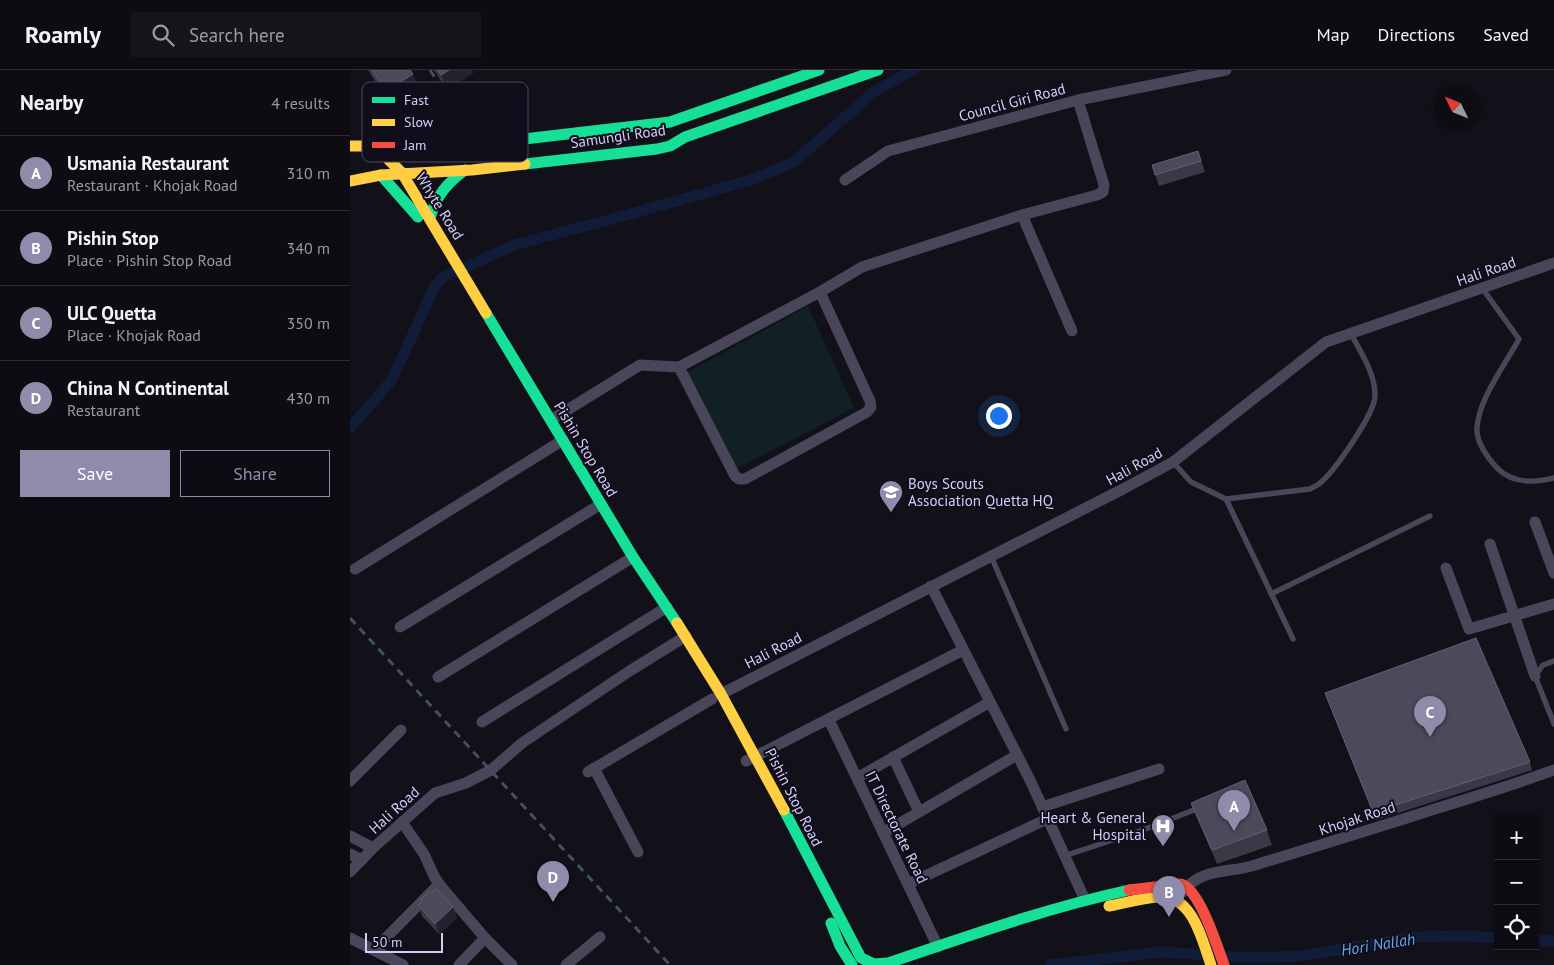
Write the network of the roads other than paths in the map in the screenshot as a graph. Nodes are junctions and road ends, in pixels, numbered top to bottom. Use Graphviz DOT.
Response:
graph roads {
  1 [pos="819,70"];
  2 [pos="878,70"];
  3 [pos="1226,70"];
  4 [pos="1078,100"];
  5 [pos="628,115"];
  6 [pos="528,127"];
  7 [pos="528,136"];
  8 [pos="685,137"];
  9 [pos="589,145"];
  10 [pos="391,162"];
  11 [pos="409,162"];
  12 [pos="359,167"];
  13 [pos="466,170"];
  14 [pos="402,173"];
  15 [pos="380,175"];
  16 [pos="845,180"];
  17 [pos="350,181"];
  18 [pos="1022,214"];
  19 [pos="430,218"];
  20 [pos="1554,263"];
  21 [pos="1537,270"];
  22 [pos="1554,274"];
  23 [pos="1482,288"];
  24 [pos="470,291"];
  25 [pos="820,292"];
  26 [pos="1072,331"];
  27 [pos="1351,334"];
  28 [pos="679,367"];
  29 [pos="551,420"];
  30 [pos="560,443"];
  31 [pos="1173,462"];
  32 [pos="1554,478"];
  33 [pos="1226,499"];
  34 [pos="598,506"];
  35 [pos="1430,516"];
  36 [pos="1535,522"];
  37 [pos="1490,544"];
  38 [pos="991,556"];
  39 [pos="630,559"];
  40 [pos="1446,568"];
  41 [pos="355,569"];
  42 [pos="1554,573"];
  43 [pos="930,586"];
  44 [pos="1271,594"];
  45 [pos="1554,604"];
  46 [pos="664,609"];
  47 [pos="1515,615"];
  48 [pos="400,627"];
  49 [pos="683,638"];
  50 [pos="1293,639"];
  51 [pos="963,650"];
  52 [pos="1554,660"];
  53 [pos="1535,676"];
  54 [pos="438,677"];
  55 [pos="716,696"];
  56 [pos="990,702"];
  57 [pos="830,720"];
  58 [pos="482,722"];
  59 [pos="1554,724"];
  60 [pos="1066,729"];
  61 [pos="401,730"];
  62 [pos="1017,755"];
  63 [pos="893,757"];
  64 [pos="751,758"];
  65 [pos="1159,769"];
  66 [pos="1554,770"];
  67 [pos="857,778"];
  68 [pos="350,781"];
  69 [pos="1203,806"];
  70 [pos="1042,807"];
  71 [pos="919,812"];
  72 [pos="1047,818"];
  73 [pos="402,822"];
  74 [pos="883,833"];
  75 [pos="350,836"];
  76 [pos="373,848"];
  77 [pos="638,852"];
  78 [pos="350,854"];
  79 [pos="1064,856"];
  80 [pos="362,860"];
  81 [pos="350,872"];
  82 [pos="439,884"];
  83 [pos="908,884"];
  84 [pos="1187,886"];
  85 [pos="1085,900"];
  86 [pos="1177,901"];
  87 [pos="600,937"];
  88 [pos="350,938"];
  89 [pos="485,938"];
  90 [pos="938,947"];
  91 [pos="374,950"];
  92 [pos="1211,963"];
  93 [pos="1224,964"];
  94 [pos="403,965"];
  95 [pos="459,965"];
  96 [pos="512,965"];
  97 [pos="566,965"];
  98 [pos="852,965"];
  99 [pos="917,965"];
  1 -- 7 [label="main road"];
  2 -- 8 [label="main road, Samungli Road"];
  3 -- 4 [label="street, Council Giri Road"];
  4 -- 16 [label="street, Council Giri Road"];
  4 -- 18 [label="street"];
  5 -- 6 [label="main road, Samungli Road"];
  8 -- 9 [label="main road"];
  8 -- 13 [label="main road, Samungli Road"];
  10 -- 14 [label="main road, Whyte Road"];
  11 -- 12 [label="main road"];
  13 -- 14 [label="main road, Samungli Road"];
  13 -- 19 [label="main road"];
  14 -- 15 [label="main road, Samungli Road"];
  14 -- 19 [label="main road, Whyte Road"];
  15 -- 17 [label="main road, Samungli Road"];
  15 -- 24 [label="main road, Whyte Road"];
  18 -- 25 [label="street"];
  18 -- 26 [label="street"];
  19 -- 24 [label="main road, Whyte Road"];
  20 -- 21 [label="street, Hali Road"];
  21 -- 22 [label="street"];
  21 -- 23 [label="street, Hali Road"];
  23 -- 27 [label="street, Hali Road"];
  23 -- 32 [label="lane"];
  24 -- 29 [label="main road, Pishin Stop Road"];
  24 -- 30 [label="main road, Pishin Stop Road"];
  25 -- 28 [label="street"];
  25 -- 28 [label="street"];
  27 -- 31 [label="street, Hali Road"];
  27 -- 33 [label="lane"];
  28 -- 29 [label="street"];
  29 -- 30 [label="main road, Pishin Stop Road"];
  30 -- 34 [label="main road, Pishin Stop Road"];
  30 -- 41 [label="street"];
  31 -- 33 [label="lane"];
  31 -- 38 [label="street, Hali Road"];
  33 -- 44 [label="lane"];
  34 -- 39 [label="main road, Pishin Stop Road"];
  34 -- 48 [label="street"];
  35 -- 44 [label="lane"];
  36 -- 42 [label="street"];
  37 -- 47 [label="street"];
  38 -- 43 [label="street, Hali Road"];
  38 -- 60 [label="lane"];
  39 -- 46 [label="main road, Pishin Stop Road"];
  39 -- 54 [label="street"];
  40 -- 47 [label="street"];
  43 -- 51 [label="street"];
  43 -- 55 [label="street, Hali Road"];
  44 -- 50 [label="lane"];
  45 -- 47 [label="street"];
  46 -- 49 [label="main road, Pishin Stop Road"];
  46 -- 58 [label="street"];
  47 -- 53 [label="street"];
  49 -- 55 [label="main road, Pishin Stop Road"];
  49 -- 73 [label="street, Hali Road"];
  51 -- 56 [label="street"];
  51 -- 57 [label="street"];
  52 -- 53 [label="lane"];
  53 -- 59 [label="lane"];
  55 -- 64 [label="main road, Pishin Stop Road"];
  55 -- 77 [label="street, Hali Road"];
  56 -- 62 [label="street"];
  56 -- 63 [label="street"];
  57 -- 64 [label="street"];
  57 -- 67 [label="street, IT Directorate Road"];
  61 -- 68 [label="street"];
  62 -- 70 [label="street"];
  62 -- 71 [label="street"];
  63 -- 67 [label="street"];
  63 -- 71 [label="street"];
  64 -- 90 [label="main road, Pishin Stop Road"];
  64 -- 98 [label="main road, Pishin Stop Road"];
  65 -- 70 [label="street"];
  66 -- 84 [label="street, Khojak Road"];
  67 -- 74 [label="street, IT Directorate Road"];
  69 -- 79 [label="lane"];
  70 -- 72 [label="street"];
  71 -- 74 [label="street"];
  72 -- 79 [label="street"];
  72 -- 83 [label="street"];
  73 -- 76 [label="street, Hali Road"];
  73 -- 82 [label="street"];
  74 -- 83 [label="street, IT Directorate Road"];
  75 -- 76 [label="street"];
  76 -- 80 [label="street, Hali Road"];
  78 -- 80 [label="street"];
  79 -- 85 [label="street"];
  80 -- 81 [label="street, Hali Road"];
  82 -- 89 [label="street"];
  82 -- 91 [label="street"];
  83 -- 90 [label="street, IT Directorate Road"];
  84 -- 85 [label="main road, Pishin Stop Road"];
  84 -- 86 [label="street, Khojak Road"];
  84 -- 93 [label="main road"];
  85 -- 90 [label="main road, Pishin Stop Road"];
  86 -- 92 [label="main road"];
  86 -- 99 [label="main road"];
  87 -- 97 [label="street"];
  88 -- 91 [label="street"];
  89 -- 95 [label="street"];
  89 -- 96 [label="street"];
  91 -- 94 [label="street"];
}
